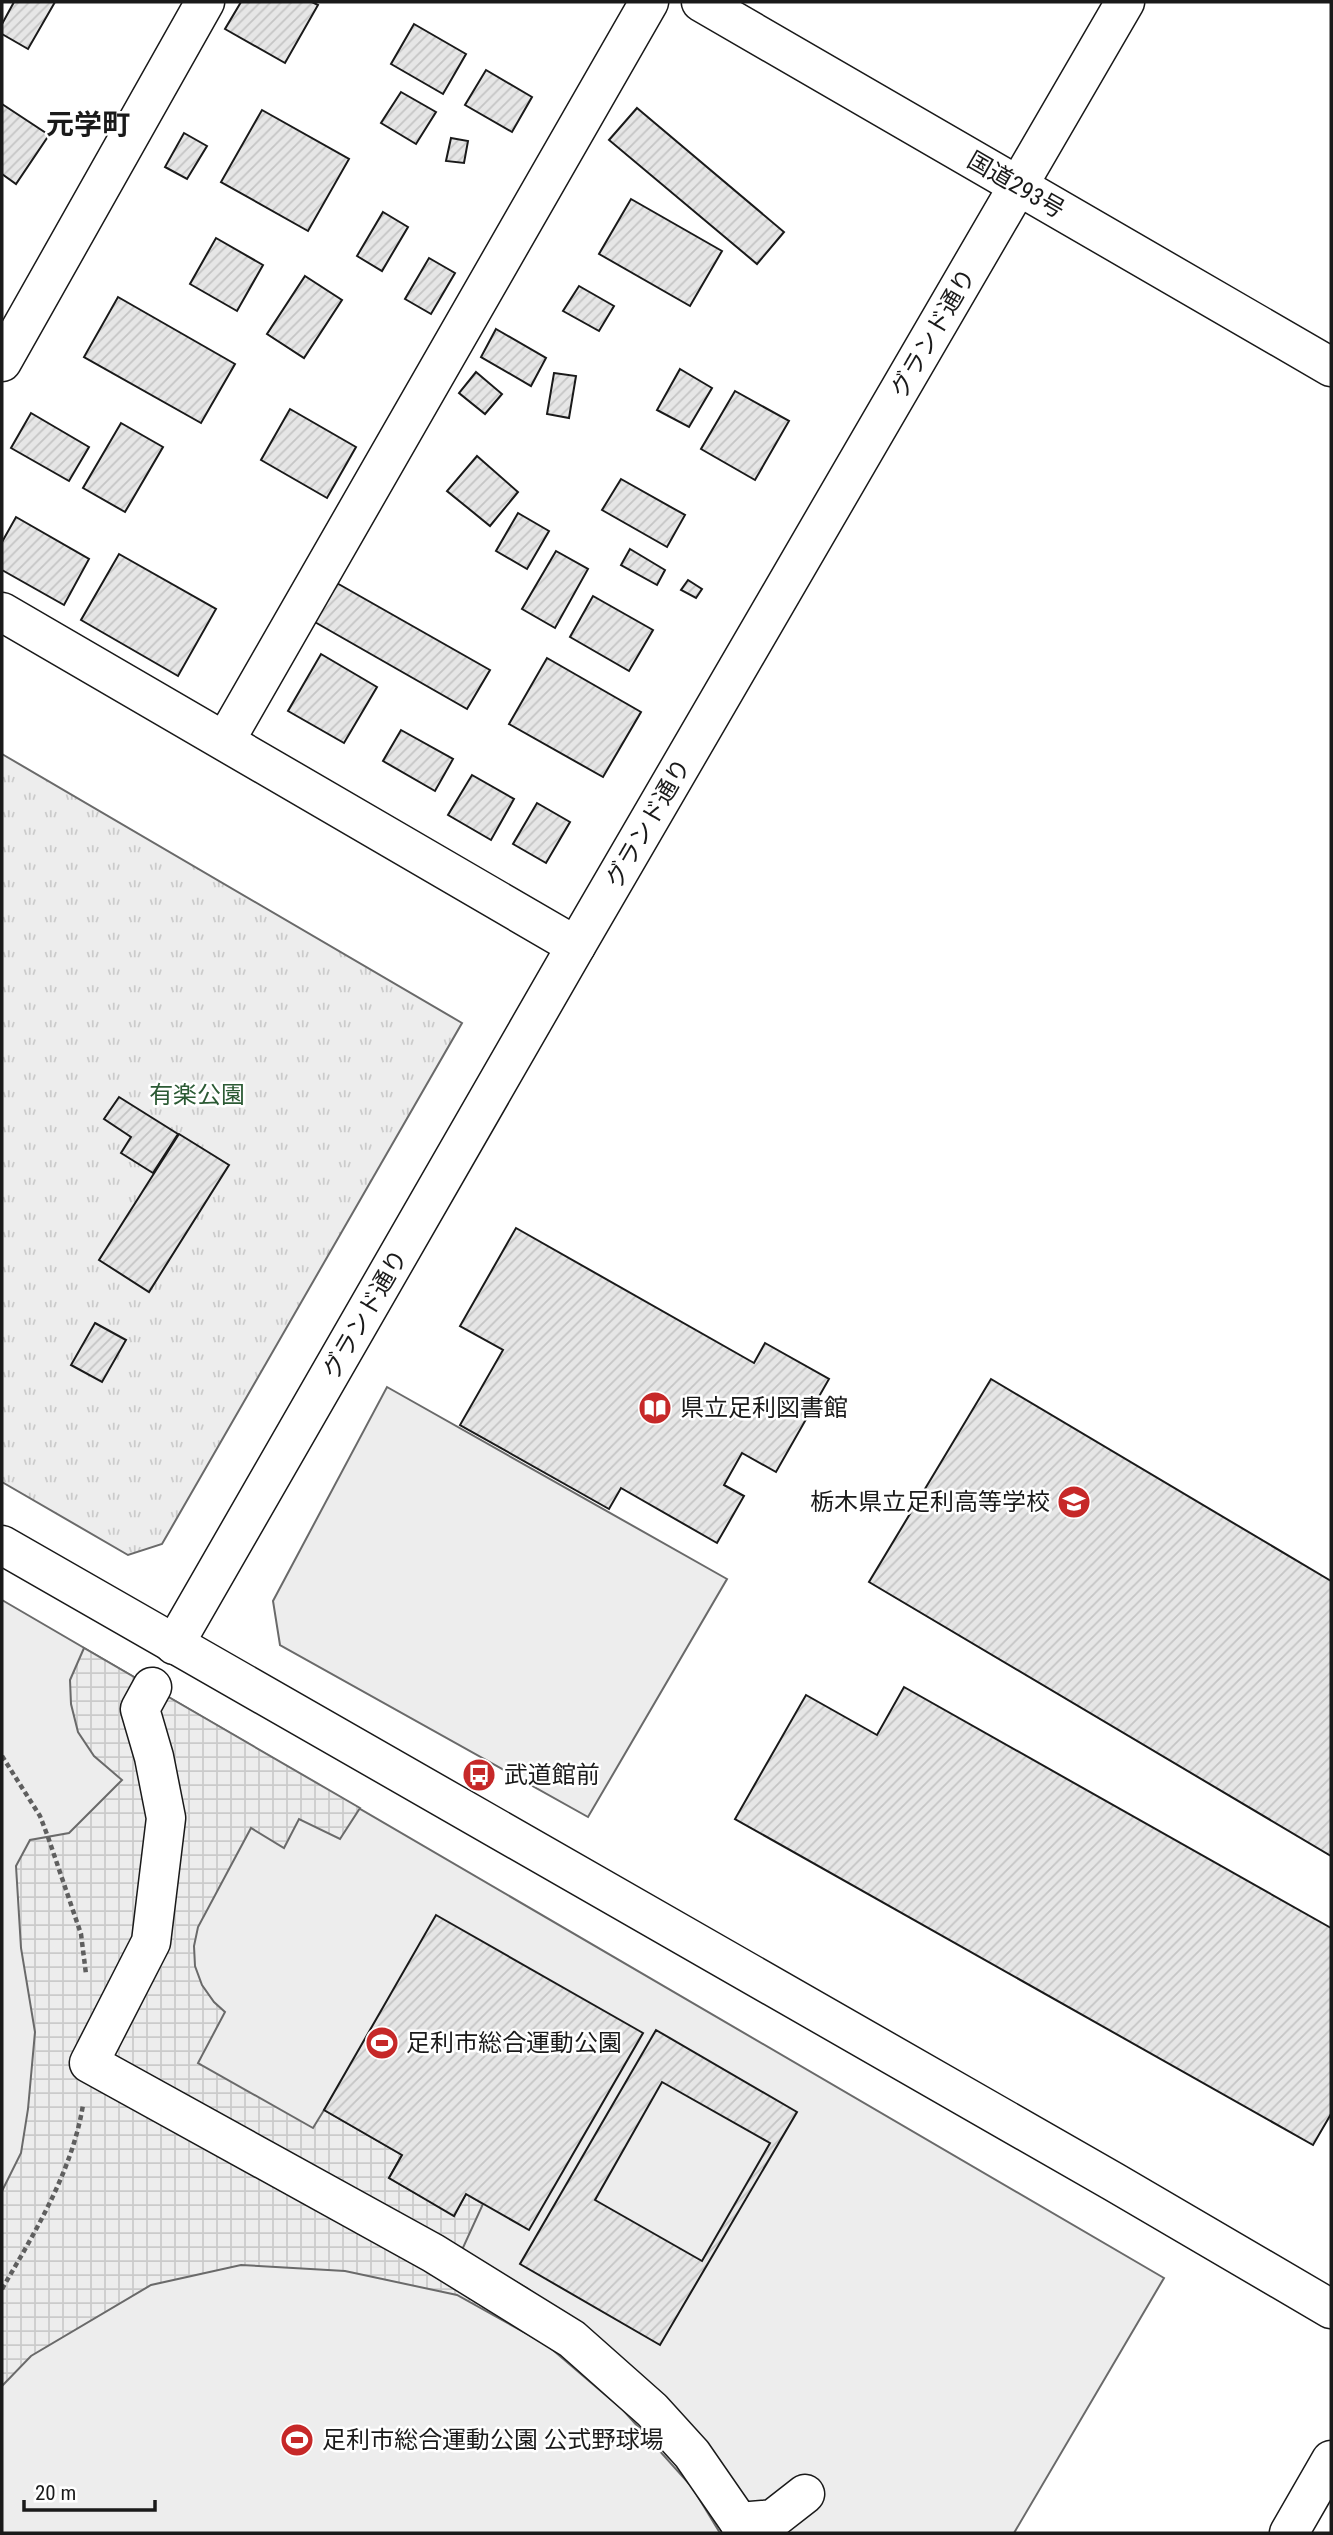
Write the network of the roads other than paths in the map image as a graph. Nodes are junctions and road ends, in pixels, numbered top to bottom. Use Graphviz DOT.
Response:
graph roads {
  1 [pos="205,2"];
  2 [pos="649,2"];
  3 [pos="701,2"];
  4 [pos="1125,2"];
  5 [pos="1018,187"];
  6 [pos="2,362"];
  7 [pos="1331,367"];
  8 [pos="2,612"];
  9 [pos="225,741"];
  10 [pos="576,946"];
  11 [pos="2,1545"];
  12 [pos="174,1645"];
  13 [pos="152,1688"];
  14 [pos="1331,2309"];
  15 [pos="1331,2460"];
  16 [pos="805,2494"];
  17 [pos="742,2528"];
  18 [pos="1289,2533"];
  1 -- 6 [label="main road"];
  2 -- 9 [label="main road"];
  3 -- 5 [label="main road, 国道293号"];
  4 -- 5 [label="main road, グランド通り"];
  5 -- 7 [label="main road, 国道293号"];
  5 -- 10 [label="main road, グランド通り"];
  8 -- 9 [label="main road"];
  9 -- 10 [label="main road"];
  10 -- 12 [label="main road, グランド通り"];
  11 -- 12 [label="main road"];
  12 -- 14 [label="main road"];
  13 -- 17 [label="main road"];
  15 -- 18 [label="main road"];
  16 -- 17 [label="main road"];
}
